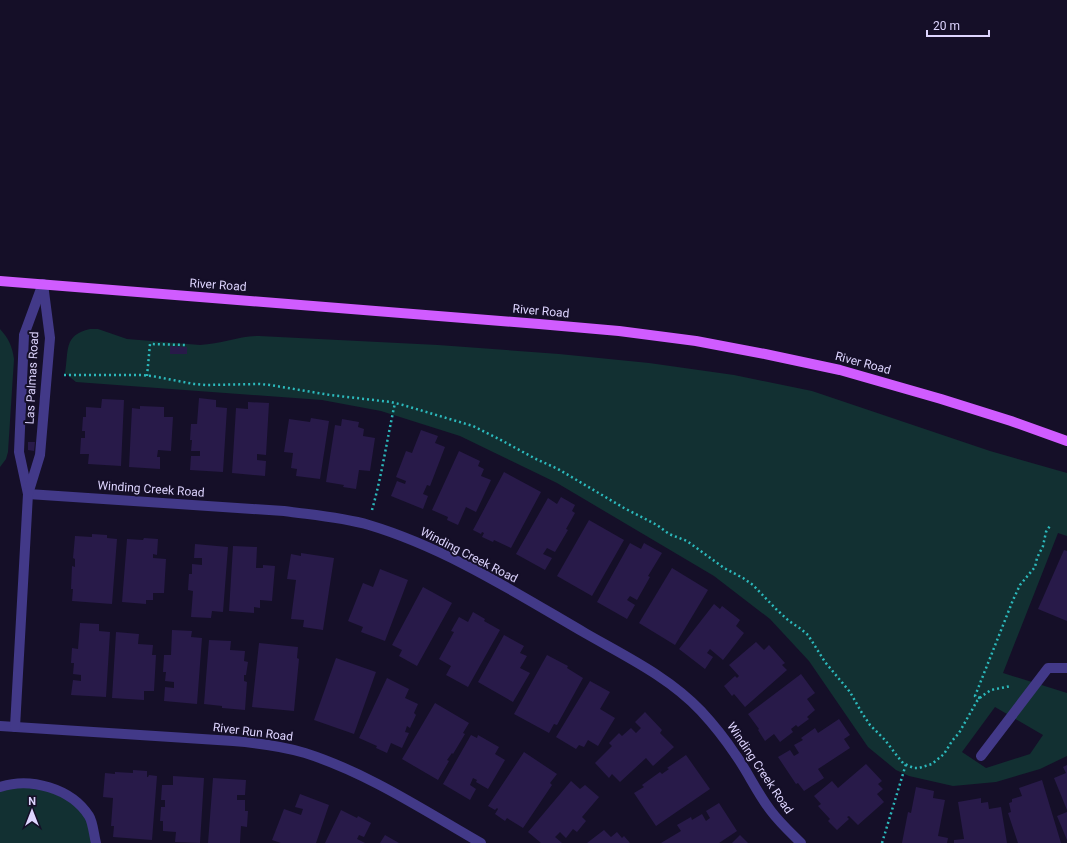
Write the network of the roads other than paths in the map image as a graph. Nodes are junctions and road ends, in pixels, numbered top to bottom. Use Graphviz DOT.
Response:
graph roads {
  1 [pos="0,281"];
  2 [pos="43,284"];
  3 [pos="1067,441"];
  4 [pos="28,494"];
  5 [pos="1067,668"];
  6 [pos="0,726"];
  7 [pos="15,727"];
  8 [pos="981,756"];
  9 [pos="0,787"];
  10 [pos="96,843"];
  11 [pos="481,843"];
  12 [pos="802,843"];
  1 -- 2 [label="main road, River Road"];
  2 -- 3 [label="main road, River Road"];
  2 -- 4 [label="street, Las Palmas Road"];
  2 -- 4 [label="street, Las Palmas Road"];
  4 -- 7 [label="street, Las Palmas Road"];
  4 -- 12 [label="street, Winding Creek Road"];
  5 -- 8 [label="street"];
  6 -- 7 [label="street, River Run Road"];
  7 -- 11 [label="street, River Run Road"];
  9 -- 10 [label="street"];
}
